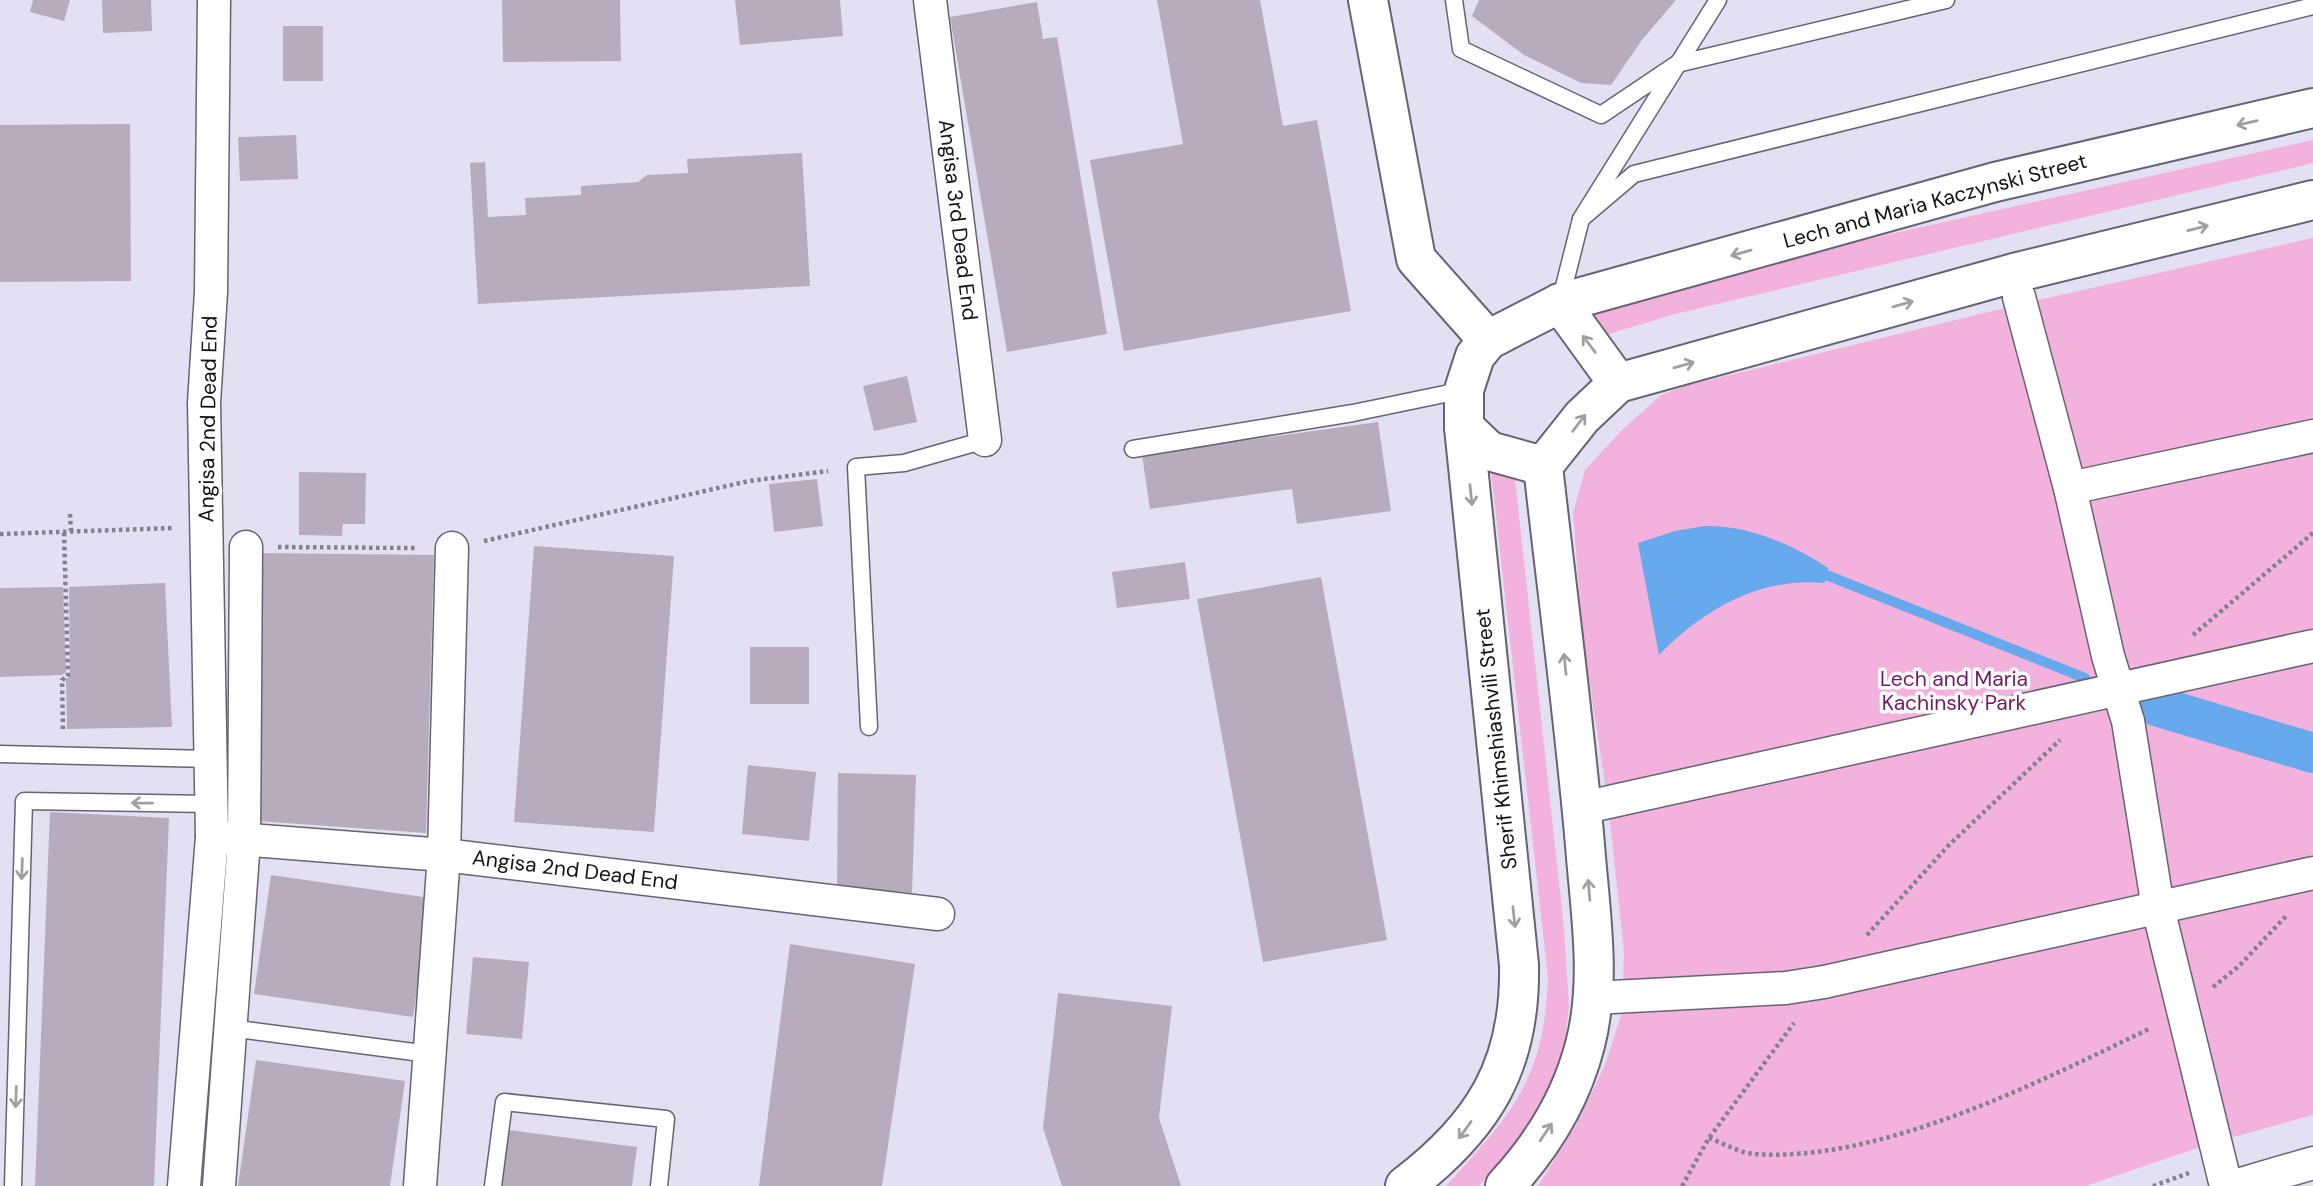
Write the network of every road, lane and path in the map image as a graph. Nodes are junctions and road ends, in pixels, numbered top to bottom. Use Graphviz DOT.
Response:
graph roads {
  1 [pos="214,0"];
  2 [pos="930,0"];
  3 [pos="1368,0"];
  4 [pos="1454,0"];
  5 [pos="1718,0"];
  6 [pos="1946,0"];
  7 [pos="2313,6"];
  8 [pos="1677,64"];
  9 [pos="2313,108"];
  10 [pos="2313,200"];
  11 [pos="1581,219"];
  12 [pos="2019,297"];
  13 [pos="1560,303"];
  14 [pos="1488,340"];
  15 [pos="1618,383"];
  16 [pos="1464,409"];
  17 [pos="2313,436"];
  18 [pos="985,440"];
  19 [pos="1133,449"];
  20 [pos="1543,466"];
  21 [pos="856,467"];
  22 [pos="2070,488"];
  23 [pos="70,514"];
  24 [pos="71,531"];
  25 [pos="64,532"];
  26 [pos="2313,533"];
  27 [pos="0,534"];
  28 [pos="201,538"];
  29 [pos="246,547"];
  30 [pos="452,548"];
  31 [pos="2192,637"];
  32 [pos="2313,646"];
  33 [pos="2119,691"];
  34 [pos="869,727"];
  35 [pos="2062,738"];
  36 [pos="0,754"];
  37 [pos="64,754"];
  38 [pos="209,759"];
  39 [pos="211,804"];
  40 [pos="1582,808"];
  41 [pos="212,837"];
  42 [pos="244,840"];
  43 [pos="444,855"];
  44 [pos="2313,873"];
  45 [pos="2158,908"];
  46 [pos="2291,909"];
  47 [pos="938,914"];
  48 [pos="1824,982"];
  49 [pos="1593,998"];
  50 [pos="2183,1012"];
  51 [pos="230,1028"];
  52 [pos="429,1055"];
  53 [pos="1709,1138"];
  54 [pos="2313,1163"];
  55 [pos="13,1186"];
  56 [pos="184,1186"];
  57 [pos="219,1186"];
  58 [pos="420,1186"];
  59 [pos="493,1186"];
  60 [pos="659,1186"];
  61 [pos="1405,1186"];
  62 [pos="1505,1186"];
  63 [pos="1682,1186"];
  64 [pos="2226,1186"];
  65 [pos="2234,1186"];
  1 -- 28 [label="street, Angisa 2nd Dead End"];
  2 -- 18 [label="street, Angisa 3rd Dead End"];
  3 -- 14 [label="main road"];
  4 -- 8 [label="lane"];
  5 -- 8 [label="lane"];
  6 -- 8 [label="lane"];
  7 -- 11 [label="lane"];
  8 -- 11 [label="lane"];
  9 -- 13 [label="main road, Lech and Maria Kaczynski Street, one-way"];
  15 -- 10 [label="main road, one-way"];
  11 -- 13 [label="lane"];
  12 -- 22 [label="street"];
  13 -- 14 [label="main road"];
  15 -- 13 [label="main road, one-way"];
  14 -- 16 [label="main road, Sherif Khimshiashvili Street"];
  20 -- 15 [label="main road, one-way"];
  16 -- 19 [label="lane"];
  16 -- 20 [label="main road"];
  16 -- 61 [label="main road, Sherif Khimshiashvili Street, one-way"];
  17 -- 22 [label="street"];
  18 -- 21 [label="lane"];
  40 -- 20 [label="main road, one-way"];
  21 -- 30 [label="path"];
  21 -- 34 [label="lane"];
  22 -- 33 [label="street"];
  23 -- 24 [label="path"];
  24 -- 25 [label="path"];
  24 -- 28 [label="path"];
  25 -- 27 [label="path"];
  25 -- 37 [label="path"];
  26 -- 31 [label="path"];
  28 -- 38 [label="street, Angisa 2nd Dead End"];
  29 -- 30 [label="path"];
  29 -- 42 [label="street"];
  30 -- 43 [label="street"];
  32 -- 33 [label="street"];
  33 -- 40 [label="street"];
  33 -- 45 [label="street"];
  35 -- 48 [label="path"];
  36 -- 37 [label="lane"];
  37 -- 38 [label="lane"];
  38 -- 39 [label="street, Angisa 2nd Dead End"];
  39 -- 41 [label="street, Angisa 2nd Dead End"];
  39 -- 55 [label="lane, one-way"];
  49 -- 40 [label="main road, one-way"];
  41 -- 42 [label="street, Angisa 2nd Dead End"];
  41 -- 56 [label="street, Angisa 2nd Dead End"];
  42 -- 43 [label="street, Angisa 2nd Dead End"];
  42 -- 51 [label="street"];
  43 -- 47 [label="street, Angisa 2nd Dead End"];
  43 -- 52 [label="street"];
  44 -- 45 [label="street"];
  45 -- 48 [label="street"];
  45 -- 50 [label="street"];
  46 -- 50 [label="path"];
  48 -- 49 [label="street"];
  48 -- 53 [label="path"];
  62 -- 49 [label="main road, one-way"];
  50 -- 53 [label="path"];
  50 -- 64 [label="street"];
  51 -- 52 [label="lane"];
  51 -- 57 [label="street"];
  52 -- 58 [label="street"];
  53 -- 63 [label="path"];
  54 -- 65 [label="street"];
  59 -- 60 [label="lane"];
}
